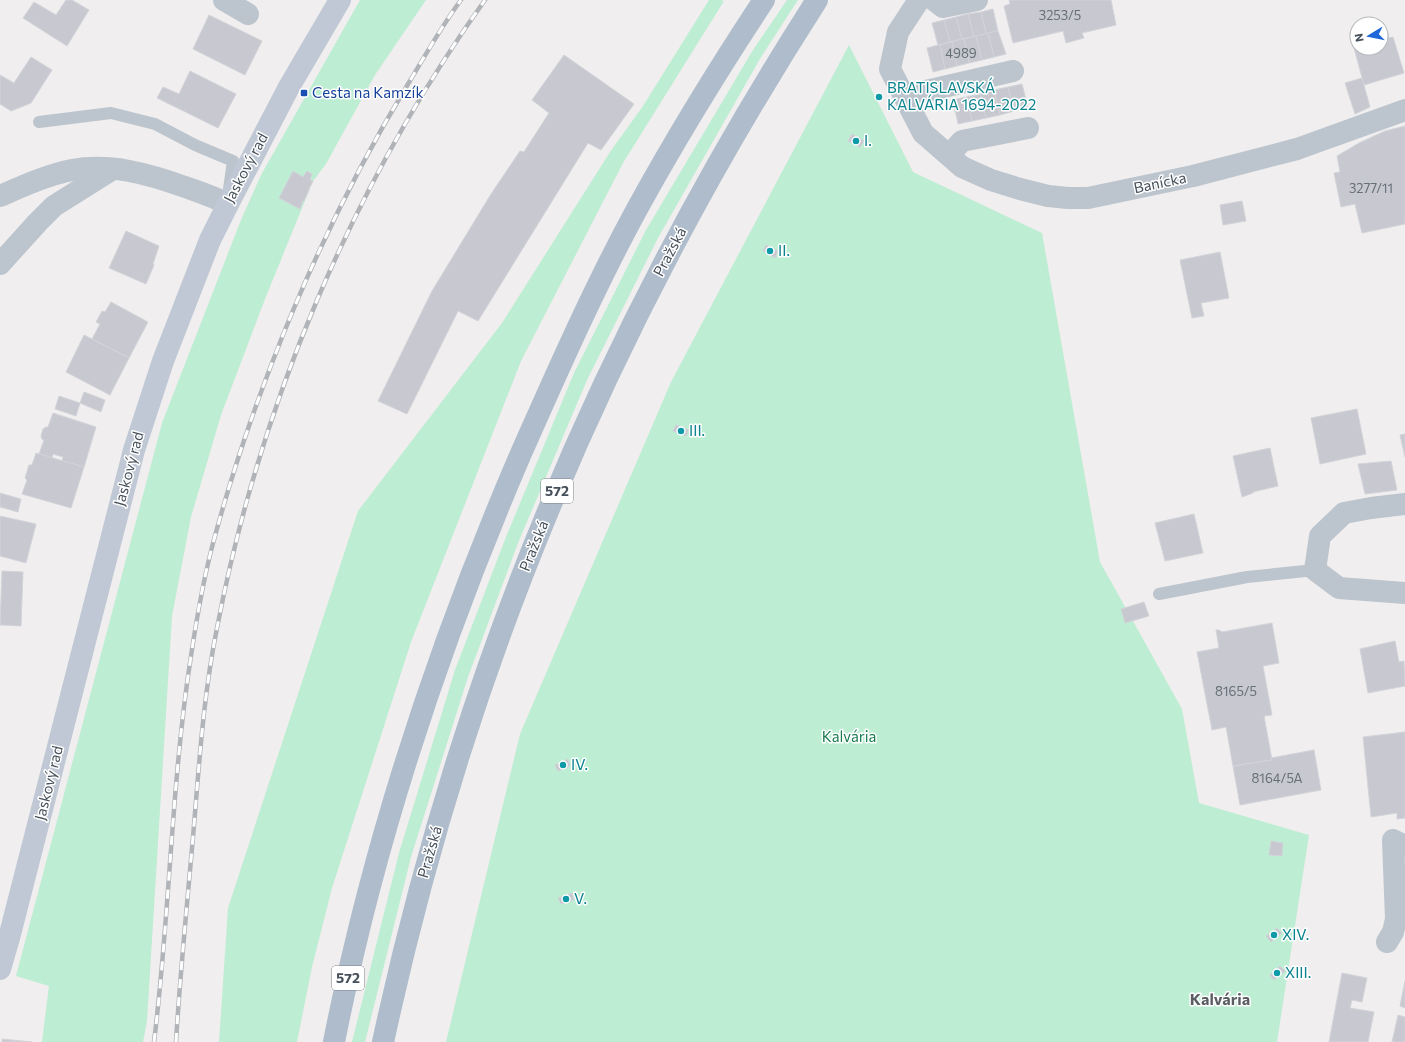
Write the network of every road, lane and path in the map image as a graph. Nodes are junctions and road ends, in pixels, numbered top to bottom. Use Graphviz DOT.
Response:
graph roads {
  1 [pos="224,0"];
  2 [pos="340,0"];
  3 [pos="764,0"];
  4 [pos="817,0"];
  5 [pos="919,0"];
  6 [pos="934,0"];
  7 [pos="977,0"];
  8 [pos="248,14"];
  9 [pos="1014,71"];
  10 [pos="904,96"];
  11 [pos="1405,110"];
  12 [pos="39,122"];
  13 [pos="1028,128"];
  14 [pos="949,155"];
  15 [pos="113,169"];
  16 [pos="0,196"];
  17 [pos="228,204"];
  18 [pos="0,264"];
  19 [pos="1405,504"];
  20 [pos="1315,570"];
  21 [pos="1159,594"];
  22 [pos="1405,594"];
  23 [pos="1405,846"];
  24 [pos="1387,942"];
  25 [pos="0,969"];
  26 [pos="388,1020"];
  27 [pos="334,1042"];
  28 [pos="383,1042"];
  29 [pos="389,1042"];
  1 -- 8 [label="street"];
  2 -- 17 [label="street, Jaskový rad"];
  3 -- 27 [label="main road, 572"];
  4 -- 26 [label="main road, Pražská / 572"];
  5 -- 10 [label="street"];
  6 -- 7 [label="street"];
  9 -- 10 [label="street"];
  10 -- 14 [label="street, Banícka"];
  11 -- 14 [label="street, Banícka"];
  12 -- 17 [label="lane"];
  13 -- 14 [label="street"];
  15 -- 16 [label="street"];
  15 -- 17 [label="street"];
  15 -- 18 [label="street"];
  17 -- 25 [label="street, Jaskový rad"];
  19 -- 20 [label="street"];
  20 -- 21 [label="lane"];
  20 -- 22 [label="street"];
  23 -- 24 [label="street"];
  26 -- 28 [label="main road, Pražská / 572"];
  26 -- 29 [label="street"];
}
